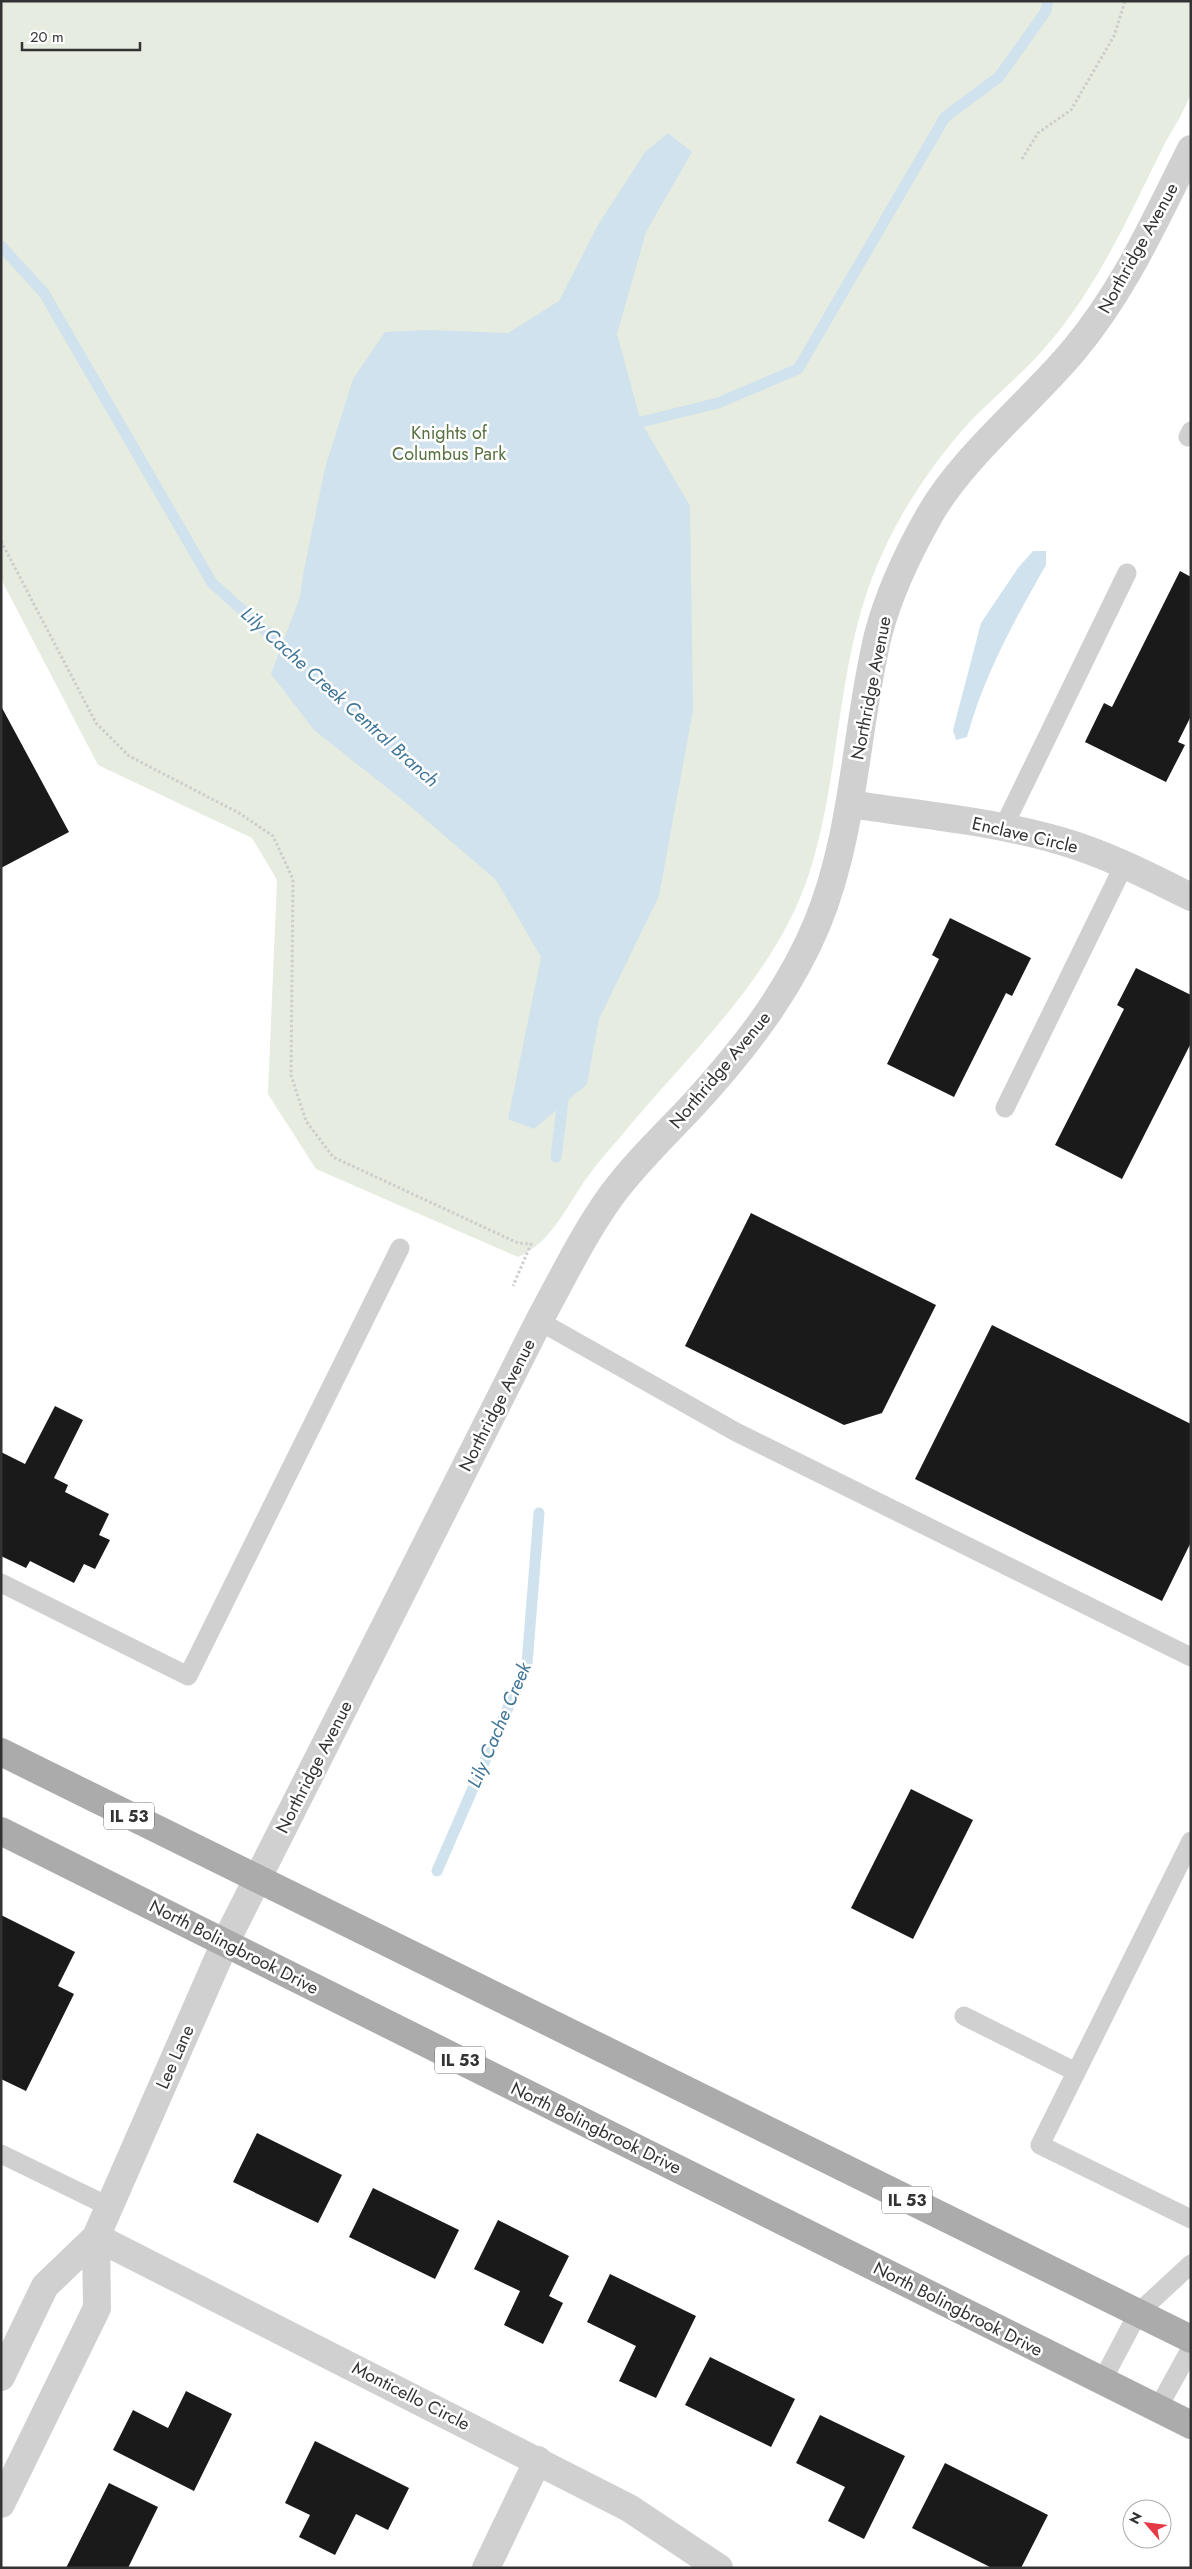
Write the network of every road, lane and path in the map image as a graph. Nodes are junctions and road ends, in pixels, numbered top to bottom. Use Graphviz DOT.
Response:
graph roads {
  1 [pos="1125,1"];
  2 [pos="1191,149"];
  3 [pos="1022,159"];
  4 [pos="1,541"];
  5 [pos="1127,573"];
  6 [pos="850,804"];
  7 [pos="1003,828"];
  8 [pos="1124,865"];
  9 [pos="1191,897"];
  10 [pos="1005,1108"];
  11 [pos="400,1248"];
  12 [pos="513,1286"];
  13 [pos="539,1321"];
  14 [pos="1,1583"];
  15 [pos="1191,1657"];
  16 [pos="1,1752"];
  17 [pos="1,1831"];
  18 [pos="1191,1841"];
  19 [pos="257,1880"];
  20 [pos="225,1943"];
  21 [pos="964,2016"];
  22 [pos="1076,2072"];
  23 [pos="1,2154"];
  24 [pos="110,2207"];
  25 [pos="1191,2219"];
  26 [pos="96,2237"];
  27 [pos="1191,2264"];
  28 [pos="1138,2313"];
  29 [pos="1191,2340"];
  30 [pos="1191,2348"];
  31 [pos="1,2377"];
  32 [pos="1102,2381"];
  33 [pos="1158,2408"];
  34 [pos="1191,2425"];
  35 [pos="538,2460"];
  36 [pos="1,2504"];
  37 [pos="486,2568"];
  38 [pos="719,2568"];
  1 -- 3 [label="path"];
  2 -- 6 [label="street, Northridge Avenue"];
  4 -- 12 [label="path"];
  5 -- 7 [label="lane"];
  6 -- 7 [label="street, Enclave Circle"];
  6 -- 13 [label="street, Northridge Avenue"];
  7 -- 8 [label="street, Enclave Circle"];
  8 -- 9 [label="street, Enclave Circle"];
  8 -- 10 [label="lane"];
  11 -- 14 [label="lane"];
  13 -- 15 [label="lane"];
  13 -- 19 [label="street, Northridge Avenue"];
  16 -- 19 [label="main road, IL 53"];
  17 -- 20 [label="main road, North Bolingbrook Drive / IL 53"];
  18 -- 22 [label="lane"];
  19 -- 20 [label="street, Lee Lane"];
  19 -- 28 [label="main road, IL 53"];
  20 -- 24 [label="street, Lee Lane"];
  20 -- 32 [label="main road, North Bolingbrook Drive / IL 53"];
  21 -- 22 [label="lane"];
  22 -- 25 [label="lane"];
  23 -- 24 [label="lane"];
  24 -- 26 [label="street, Lee Lane"];
  26 -- 31 [label="street, Lee Lane"];
  26 -- 35 [label="street, Monticello Circle"];
  26 -- 36 [label="street, Lee Lane"];
  27 -- 28 [label="lane"];
  28 -- 29 [label="main road, IL 53"];
  28 -- 32 [label="lane"];
  30 -- 33 [label="lane"];
  32 -- 33 [label="main road, North Bolingbrook Drive / IL 53"];
  33 -- 34 [label="main road, North Bolingbrook Drive / IL 53"];
  35 -- 37 [label="street"];
  35 -- 38 [label="street, Monticello Circle"];
}
